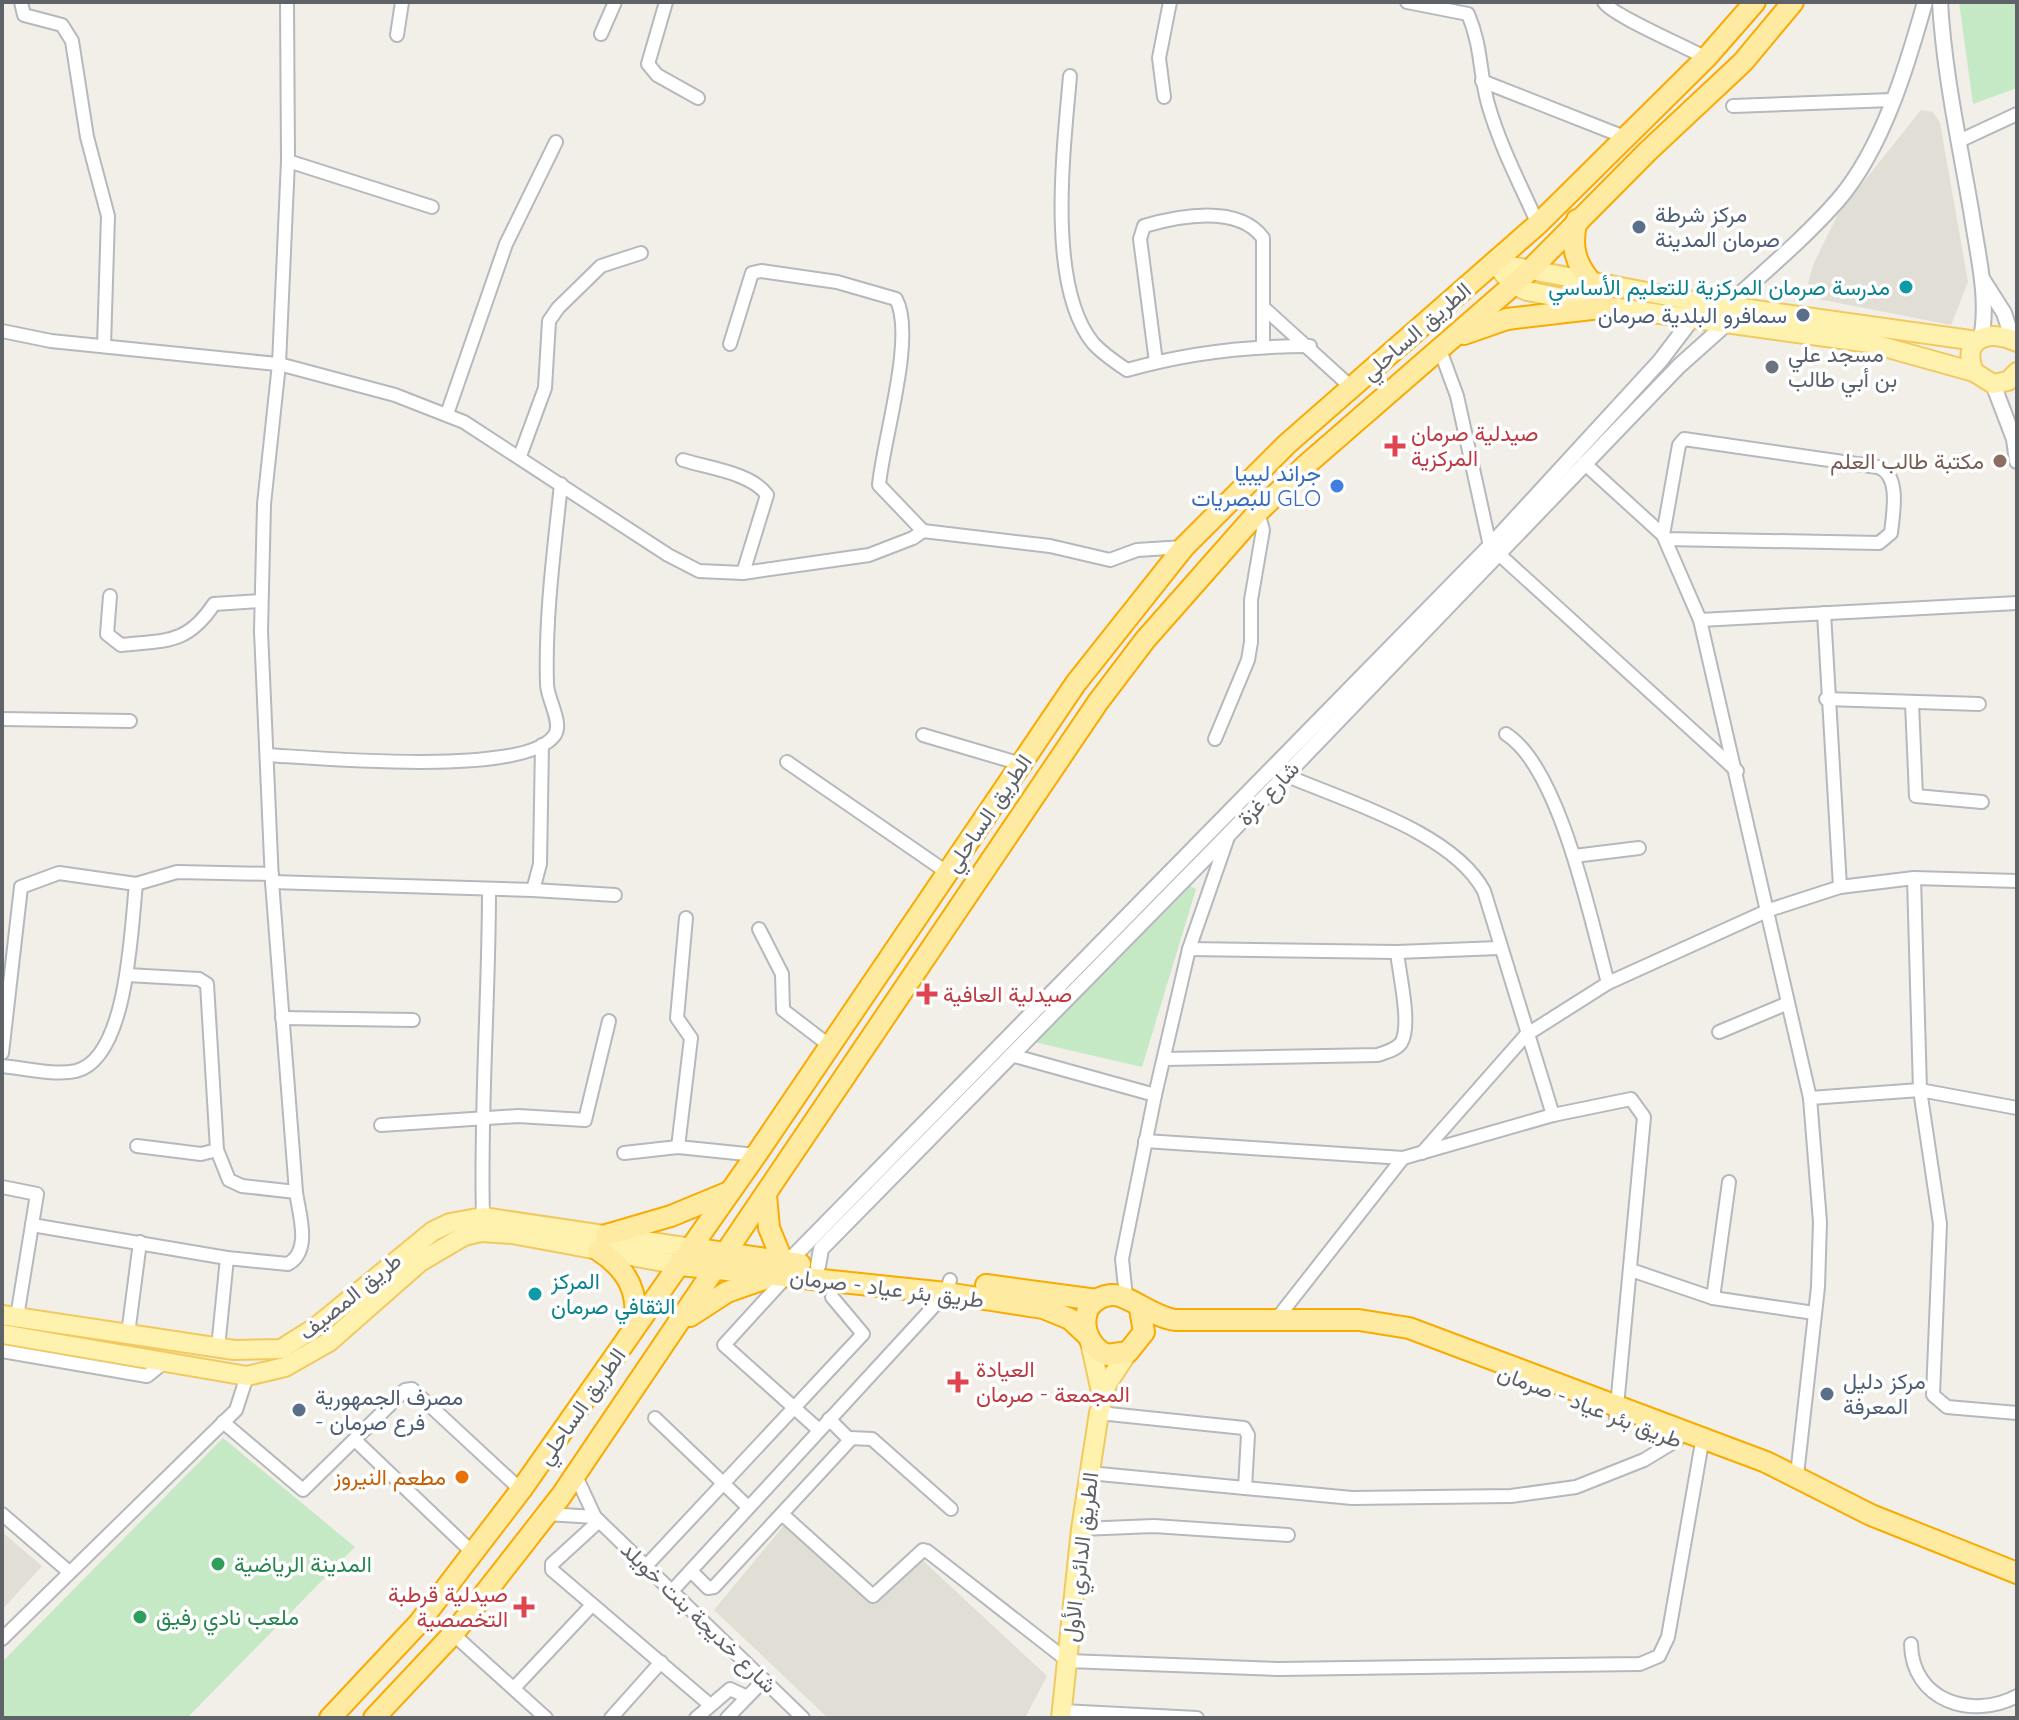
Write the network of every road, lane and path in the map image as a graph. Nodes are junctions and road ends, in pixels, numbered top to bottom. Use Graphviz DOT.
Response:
graph roads {
  1 [pos="21,2"];
  2 [pos="287,2"];
  3 [pos="402,2"];
  4 [pos="615,2"];
  5 [pos="666,2"];
  6 [pos="1170,2"];
  7 [pos="1407,2"];
  8 [pos="1604,2"];
  9 [pos="1755,2"];
  10 [pos="1793,2"];
  11 [pos="1925,2"];
  12 [pos="1940,2"];
  13 [pos="1465,8"];
  14 [pos="601,34"];
  15 [pos="397,35"];
  16 [pos="1706,58"];
  17 [pos="1070,76"];
  18 [pos="1482,81"];
  19 [pos="1164,97"];
  20 [pos="698,98"];
  21 [pos="1892,100"];
  22 [pos="1733,106"];
  23 [pos="2017,114"];
  24 [pos="1627,138"];
  25 [pos="1959,141"];
  26 [pos="556,142"];
  27 [pos="288,161"];
  28 [pos="432,207"];
  29 [pos="1577,220"];
  30 [pos="1538,224"];
  31 [pos="641,253"];
  32 [pos="1495,263"];
  33 [pos="1982,277"];
  34 [pos="1520,278"];
  35 [pos="1594,285"];
  36 [pos="1609,307"];
  37 [pos="1264,308"];
  38 [pos="1695,310"];
  39 [pos="1727,314"];
  40 [pos="2,331"];
  41 [pos="1456,336"];
  42 [pos="1979,340"];
  43 [pos="2016,343"];
  44 [pos="730,344"];
  45 [pos="104,346"];
  46 [pos="1263,346"];
  47 [pos="1310,346"];
  48 [pos="1440,350"];
  49 [pos="1156,362"];
  50 [pos="278,364"];
  51 [pos="1974,372"];
  52 [pos="2016,378"];
  53 [pos="1993,384"];
  54 [pos="1351,387"];
  55 [pos="447,414"];
  56 [pos="1287,444"];
  57 [pos="520,456"];
  58 [pos="683,460"];
  59 [pos="2017,461"];
  60 [pos="1584,463"];
  61 [pos="1306,465"];
  62 [pos="561,484"];
  63 [pos="1258,512"];
  64 [pos="923,531"];
  65 [pos="1665,537"];
  66 [pos="1184,547"];
  67 [pos="1495,550"];
  68 [pos="743,573"];
  69 [pos="110,596"];
  70 [pos="261,601"];
  71 [pos="2017,603"];
  72 [pos="1824,613"];
  73 [pos="1700,620"];
  74 [pos="1826,699"];
  75 [pos="1912,703"];
  76 [pos="1979,704"];
  77 [pos="2,719"];
  78 [pos="130,721"];
  79 [pos="1506,734"];
  80 [pos="923,735"];
  81 [pos="1215,739"];
  82 [pos="542,745"];
  83 [pos="267,755"];
  84 [pos="787,762"];
  85 [pos="1021,764"];
  86 [pos="1737,771"];
  87 [pos="1285,775"];
  88 [pos="1982,802"];
  89 [pos="1224,815"];
  90 [pos="1229,834"];
  91 [pos="1639,848"];
  92 [pos="1574,856"];
  93 [pos="948,873"];
  94 [pos="272,878"];
  95 [pos="1914,878"];
  96 [pos="2017,881"];
  97 [pos="136,884"];
  98 [pos="1840,887"];
  99 [pos="489,890"];
  100 [pos="533,890"];
  101 [pos="615,895"];
  102 [pos="1769,910"];
  103 [pos="686,918"];
  104 [pos="759,929"];
  105 [pos="1499,948"];
  106 [pos="1189,949"];
  107 [pos="1397,952"];
  108 [pos="127,975"];
  109 [pos="1608,983"];
  110 [pos="1786,1004"];
  111 [pos="282,1018"];
  112 [pos="413,1020"];
  113 [pos="609,1021"];
  114 [pos="1719,1032"];
  115 [pos="1526,1035"];
  116 [pos="830,1046"];
  117 [pos="2,1053"];
  118 [pos="1011,1055"];
  119 [pos="1164,1059"];
  120 [pos="2,1066"];
  121 [pos="1920,1090"];
  122 [pos="1155,1095"];
  123 [pos="1810,1098"];
  124 [pos="2017,1108"];
  125 [pos="1553,1115"];
  126 [pos="481,1118"];
  127 [pos="381,1125"];
  128 [pos="1145,1141"];
  129 [pos="137,1146"];
  130 [pos="678,1147"];
  131 [pos="217,1150"];
  132 [pos="624,1153"];
  133 [pos="1422,1153"];
  134 [pos="756,1155"];
  135 [pos="1403,1158"];
  136 [pos="1729,1182"];
  137 [pos="2,1187"];
  138 [pos="296,1192"];
  139 [pos="729,1192"];
  140 [pos="766,1195"];
  141 [pos="483,1217"];
  142 [pos="32,1225"];
  143 [pos="140,1242"];
  144 [pos="602,1243"];
  145 [pos="686,1257"];
  146 [pos="227,1258"];
  147 [pos="1122,1259"];
  148 [pos="720,1262"];
  149 [pos="818,1266"];
  150 [pos="786,1267"];
  151 [pos="1631,1270"];
  152 [pos="948,1286"];
  153 [pos="832,1297"];
  154 [pos="1713,1298"];
  155 [pos="1100,1299"];
  156 [pos="1133,1303"];
  157 [pos="1814,1313"];
  158 [pos="9,1316"];
  159 [pos="1275,1321"];
  160 [pos="680,1324"];
  161 [pos="633,1333"];
  162 [pos="2,1334"];
  163 [pos="128,1334"];
  164 [pos="1088,1338"];
  165 [pos="1135,1346"];
  166 [pos="218,1348"];
  167 [pos="2,1351"];
  168 [pos="167,1360"];
  169 [pos="247,1376"];
  170 [pos="1100,1404"];
  171 [pos="794,1407"];
  172 [pos="1618,1412"];
  173 [pos="2017,1413"];
  174 [pos="655,1418"];
  175 [pos="829,1419"];
  176 [pos="223,1422"];
  177 [pos="819,1430"];
  178 [pos="850,1438"];
  179 [pos="1677,1440"];
  180 [pos="356,1441"];
  181 [pos="1701,1448"];
  182 [pos="1089,1473"];
  183 [pos="575,1474"];
  184 [pos="1797,1475"];
  185 [pos="723,1484"];
  186 [pos="1245,1488"];
  187 [pos="521,1490"];
  188 [pos="748,1507"];
  189 [pos="951,1509"];
  190 [pos="2,1514"];
  191 [pos="547,1514"];
  192 [pos="782,1514"];
  193 [pos="597,1519"];
  194 [pos="1081,1529"];
  195 [pos="1288,1535"];
  196 [pos="473,1553"];
  197 [pos="646,1566"];
  198 [pos="68,1571"];
  199 [pos="691,1571"];
  200 [pos="2017,1573"];
  201 [pos="2017,1586"];
  202 [pos="672,1591"];
  203 [pos="591,1606"];
  204 [pos="453,1634"];
  205 [pos="2,1639"];
  206 [pos="1911,1644"];
  207 [pos="1068,1661"];
  208 [pos="661,1662"];
  209 [pos="764,1680"];
  210 [pos="514,1688"];
  211 [pos="2017,1696"];
  212 [pos="747,1697"];
  213 [pos="709,1704"];
  214 [pos="1062,1715"];
  215 [pos="330,1718"];
  216 [pos="374,1718"];
  217 [pos="546,1718"];
  218 [pos="611,1718"];
  219 [pos="696,1718"];
  220 [pos="727,1718"];
  221 [pos="803,1718"];
  222 [pos="1197,1718"];
  1 -- 45 [label="street"];
  2 -- 27 [label="street"];
  3 -- 15 [label="street"];
  4 -- 14 [label="street"];
  5 -- 20 [label="street"];
  6 -- 19 [label="street"];
  7 -- 13 [label="street"];
  8 -- 16 [label="street"];
  9 -- 16 [label="highway, الطريق الساحلي"];
  10 -- 29 [label="highway, الطريق الساحلي"];
  11 -- 21 [label="street, شارع غزة"];
  12 -- 25 [label="street"];
  13 -- 18 [label="street"];
  16 -- 24 [label="highway, الطريق الساحلي"];
  17 -- 49 [label="street"];
  18 -- 24 [label="street"];
  18 -- 30 [label="street"];
  21 -- 22 [label="street"];
  21 -- 39 [label="street, شارع غزة"];
  23 -- 25 [label="street"];
  24 -- 30 [label="highway, الطريق الساحلي"];
  25 -- 33 [label="street"];
  26 -- 55 [label="street"];
  27 -- 28 [label="street"];
  27 -- 50 [label="street"];
  29 -- 34 [label="highway, الطريق الساحلي"];
  29 -- 35 [label="highway"];
  30 -- 32 [label="highway, الطريق الساحلي"];
  31 -- 57 [label="street"];
  32 -- 34 [label="main road"];
  32 -- 54 [label="highway, الطريق الساحلي"];
  33 -- 42 [label="street"];
  33 -- 43 [label="street"];
  34 -- 35 [label="main road"];
  34 -- 36 [label="main road"];
  34 -- 41 [label="highway, الطريق الساحلي"];
  35 -- 38 [label="main road"];
  36 -- 38 [label="main road"];
  36 -- 41 [label="highway"];
  37 -- 46 [label="street"];
  37 -- 47 [label="street"];
  37 -- 49 [label="street"];
  38 -- 39 [label="main road"];
  38 -- 67 [label="street, شارع غزة"];
  39 -- 42 [label="main road"];
  39 -- 51 [label="main road"];
  39 -- 60 [label="street, شارع غزة"];
  40 -- 45 [label="street"];
  41 -- 48 [label="highway, الطريق الساحلي"];
  42 -- 43 [label="main road"];
  42 -- 51 [label="main road"];
  44 -- 64 [label="street"];
  45 -- 50 [label="street"];
  46 -- 47 [label="street"];
  46 -- 49 [label="street"];
  47 -- 54 [label="street"];
  48 -- 61 [label="highway, الطريق الساحلي"];
  48 -- 67 [label="street"];
  50 -- 55 [label="street"];
  50 -- 70 [label="street"];
  51 -- 53 [label="main road"];
  52 -- 53 [label="main road"];
  53 -- 59 [label="street"];
  54 -- 56 [label="highway, الطريق الساحلي"];
  55 -- 57 [label="street"];
  56 -- 61 [label="highway"];
  56 -- 66 [label="highway, الطريق الساحلي"];
  57 -- 62 [label="street"];
  58 -- 68 [label="street"];
  60 -- 65 [label="street"];
  60 -- 67 [label="street, شارع غزة"];
  61 -- 63 [label="highway, الطريق الساحلي"];
  62 -- 68 [label="street"];
  62 -- 82 [label="street"];
  63 -- 81 [label="street"];
  63 -- 140 [label="highway, الطريق الساحلي"];
  64 -- 66 [label="street"];
  64 -- 68 [label="street"];
  65 -- 65 [label="street"];
  65 -- 73 [label="street"];
  66 -- 85 [label="highway, الطريق الساحلي"];
  67 -- 86 [label="street"];
  67 -- 87 [label="street, شارع غزة"];
  67 -- 89 [label="street, شارع غزة"];
  69 -- 70 [label="street"];
  70 -- 83 [label="street"];
  71 -- 72 [label="street"];
  72 -- 73 [label="street"];
  72 -- 74 [label="street"];
  73 -- 86 [label="street"];
  74 -- 75 [label="street"];
  74 -- 98 [label="street"];
  75 -- 76 [label="street"];
  75 -- 88 [label="street"];
  77 -- 78 [label="street"];
  79 -- 92 [label="street"];
  80 -- 85 [label="street"];
  82 -- 83 [label="street"];
  82 -- 100 [label="street"];
  83 -- 94 [label="street"];
  84 -- 93 [label="street"];
  85 -- 93 [label="highway, الطريق الساحلي"];
  86 -- 102 [label="street"];
  87 -- 90 [label="street, شارع غزة"];
  87 -- 105 [label="street"];
  89 -- 90 [label="street"];
  89 -- 150 [label="street, شارع غزة"];
  90 -- 106 [label="street"];
  90 -- 118 [label="street, شارع غزة"];
  91 -- 92 [label="street"];
  92 -- 109 [label="street"];
  93 -- 116 [label="highway, الطريق الساحلي"];
  94 -- 97 [label="street"];
  94 -- 99 [label="street"];
  94 -- 111 [label="street"];
  95 -- 96 [label="street"];
  95 -- 98 [label="street"];
  95 -- 121 [label="street"];
  97 -- 108 [label="street"];
  97 -- 117 [label="street"];
  98 -- 102 [label="street"];
  99 -- 100 [label="street"];
  99 -- 126 [label="street"];
  100 -- 101 [label="street"];
  102 -- 109 [label="street"];
  102 -- 110 [label="street"];
  103 -- 130 [label="street"];
  104 -- 116 [label="street"];
  105 -- 107 [label="street"];
  105 -- 115 [label="street"];
  106 -- 107 [label="street"];
  106 -- 119 [label="street"];
  107 -- 119 [label="street"];
  108 -- 120 [label="street"];
  108 -- 131 [label="street"];
  109 -- 115 [label="street"];
  110 -- 114 [label="street"];
  110 -- 123 [label="street"];
  111 -- 112 [label="street"];
  111 -- 138 [label="street"];
  113 -- 126 [label="street"];
  115 -- 125 [label="street"];
  115 -- 133 [label="street"];
  116 -- 134 [label="highway, الطريق الساحلي"];
  118 -- 122 [label="street"];
  118 -- 149 [label="street, شارع غزة"];
  119 -- 122 [label="street"];
  121 -- 123 [label="street"];
  121 -- 124 [label="street"];
  121 -- 173 [label="street"];
  122 -- 128 [label="street"];
  123 -- 157 [label="street"];
  125 -- 133 [label="street"];
  125 -- 151 [label="street"];
  126 -- 127 [label="street"];
  126 -- 141 [label="street"];
  128 -- 135 [label="street"];
  128 -- 147 [label="street"];
  129 -- 131 [label="street"];
  130 -- 132 [label="street"];
  130 -- 134 [label="street"];
  131 -- 138 [label="street"];
  133 -- 135 [label="street"];
  134 -- 139 [label="highway, الطريق الساحلي"];
  135 -- 159 [label="street"];
  136 -- 154 [label="street"];
  137 -- 142 [label="street"];
  138 -- 146 [label="street"];
  139 -- 144 [label="highway"];
  139 -- 145 [label="highway, الطريق الساحلي"];
  140 -- 148 [label="highway, الطريق الساحلي"];
  140 -- 150 [label="highway"];
  141 -- 144 [label="main road, طريق المصيف"];
  141 -- 166 [label="main road, طريق المصيف"];
  142 -- 143 [label="street"];
  142 -- 158 [label="street"];
  143 -- 146 [label="street"];
  143 -- 163 [label="street"];
  144 -- 145 [label="main road, طريق المصيف"];
  144 -- 161 [label="highway"];
  144 -- 169 [label="main road, طريق المصيف"];
  145 -- 148 [label="highway, طريق بئر عياد - صرمان"];
  145 -- 161 [label="highway, الطريق الساحلي"];
  146 -- 166 [label="street"];
  147 -- 155 [label="street"];
  147 -- 156 [label="street"];
  148 -- 150 [label="highway, طريق بئر عياد - صرمان"];
  148 -- 160 [label="highway, الطريق الساحلي"];
  149 -- 150 [label="highway, طريق بئر عياد - صرمان"];
  149 -- 152 [label="highway, طريق بئر عياد - صرمان"];
  150 -- 152 [label="highway, طريق بئر عياد - صرمان"];
  150 -- 160 [label="highway"];
  150 -- 171 [label="street"];
  151 -- 154 [label="street"];
  151 -- 172 [label="street"];
  152 -- 155 [label="highway, طريق بئر عياد - صرمان"];
  152 -- 164 [label="highway, طريق بئر عياد - صرمان"];
  152 -- 175 [label="street"];
  153 -- 171 [label="street"];
  154 -- 157 [label="street"];
  155 -- 156 [label="highway"];
  155 -- 164 [label="highway"];
  156 -- 159 [label="highway, طريق بئر عياد - صرمان"];
  156 -- 165 [label="highway"];
  157 -- 184 [label="street"];
  158 -- 163 [label="main road, طريق المصيف"];
  159 -- 172 [label="highway, طريق بئر عياد - صرمان"];
  160 -- 183 [label="highway, الطريق الساحلي"];
  161 -- 187 [label="highway, الطريق الساحلي"];
  162 -- 168 [label="main road, طريق المصيف"];
  163 -- 166 [label="main road, طريق المصيف"];
  164 -- 165 [label="highway"];
  164 -- 170 [label="main road"];
  165 -- 170 [label="main road"];
  165 -- 172 [label="highway, طريق بئر عياد - صرمان"];
  167 -- 168 [label="street"];
  168 -- 169 [label="main road, طريق المصيف"];
  169 -- 176 [label="street"];
  170 -- 182 [label="main road, الطريق الدائري الأول"];
  170 -- 186 [label="street"];
  171 -- 177 [label="street"];
  171 -- 185 [label="street"];
  172 -- 179 [label="highway, طريق بئر عياد - صرمان"];
  172 -- 184 [label="highway, طريق بئر عياد - صرمان"];
  174 -- 185 [label="street"];
  175 -- 177 [label="street"];
  175 -- 178 [label="street"];
  176 -- 180 [label="street"];
  176 -- 198 [label="street"];
  177 -- 188 [label="street"];
  178 -- 189 [label="street"];
  178 -- 192 [label="street"];
  179 -- 181 [label="highway, طريق بئر عياد - صرمان"];
  179 -- 186 [label="street"];
  180 -- 187 [label="street"];
  180 -- 196 [label="street"];
  181 -- 201 [label="highway, طريق بئر عياد - صرمان"];
  181 -- 207 [label="street"];
  182 -- 186 [label="street"];
  182 -- 194 [label="main road, الطريق الدائري الأول"];
  183 -- 191 [label="highway, الطريق الساحلي"];
  183 -- 193 [label="street"];
  184 -- 200 [label="highway, طريق بئر عياد - صرمان"];
  185 -- 188 [label="street"];
  185 -- 197 [label="street"];
  187 -- 196 [label="highway, الطريق الساحلي"];
  188 -- 199 [label="street"];
  190 -- 198 [label="street"];
  191 -- 193 [label="street"];
  191 -- 204 [label="highway, الطريق الساحلي"];
  192 -- 199 [label="street"];
  192 -- 207 [label="street"];
  193 -- 197 [label="street, شارع خديجة بنت خويلد"];
  193 -- 203 [label="street"];
  194 -- 195 [label="street"];
  194 -- 207 [label="main road, الطريق الدائري الأول"];
  196 -- 215 [label="highway, الطريق الساحلي"];
  197 -- 202 [label="street, شارع خديجة بنت خويلد"];
  198 -- 205 [label="street"];
  199 -- 202 [label="street"];
  202 -- 209 [label="street, شارع خديجة بنت خويلد"];
  203 -- 208 [label="street"];
  203 -- 210 [label="street"];
  204 -- 210 [label="street"];
  204 -- 216 [label="highway, الطريق الساحلي"];
  206 -- 211 [label="street"];
  207 -- 214 [label="main road, الطريق الدائري الأول"];
  208 -- 213 [label="street"];
  208 -- 218 [label="street"];
  209 -- 212 [label="street"];
  209 -- 221 [label="street, شارع خديجة بنت خويلد"];
  210 -- 217 [label="street"];
  212 -- 213 [label="street"];
  212 -- 220 [label="street"];
  213 -- 219 [label="street"];
  214 -- 222 [label="street"];
}
